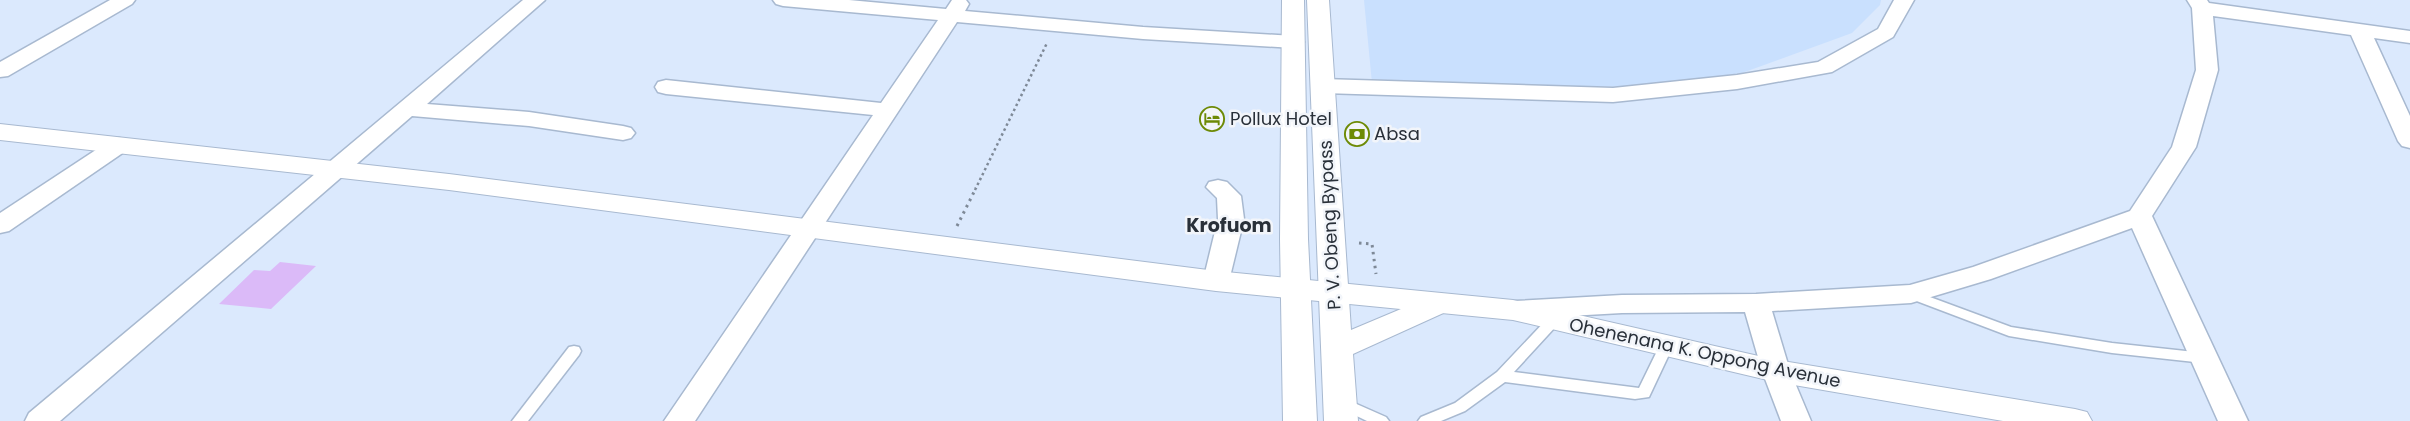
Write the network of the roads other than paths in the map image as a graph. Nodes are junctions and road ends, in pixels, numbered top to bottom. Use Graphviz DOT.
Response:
graph roads {
  1 [pos="125,0"];
  2 [pos="535,0"];
  3 [pos="783,0"];
  4 [pos="1293,0"];
  5 [pos="1318,0"];
  6 [pos="1904,0"];
  7 [pos="2200,4"];
  8 [pos="956,7"];
  9 [pos="2360,31"];
  10 [pos="2410,37"];
  11 [pos="1294,42"];
  12 [pos="0,71"];
  13 [pos="1323,86"];
  14 [pos="666,87"];
  15 [pos="407,108"];
  16 [pos="888,110"];
  17 [pos="0,132"];
  18 [pos="623,133"];
  19 [pos="2410,141"];
  20 [pos="119,145"];
  21 [pos="335,169"];
  22 [pos="1218,187"];
  23 [pos="2139,216"];
  24 [pos="0,225"];
  25 [pos="807,228"];
  26 [pos="1216,281"];
  27 [pos="1295,288"];
  28 [pos="1333,293"];
  29 [pos="1911,294"];
  30 [pos="1440,303"];
  31 [pos="1756,304"];
  32 [pos="1513,310"];
  33 [pos="1554,320"];
  34 [pos="1666,346"];
  35 [pos="1337,349"];
  36 [pos="574,351"];
  37 [pos="2204,358"];
  38 [pos="1776,371"];
  39 [pos="1502,376"];
  40 [pos="1340,411"];
  41 [pos="40,421"];
  42 [pos="520,421"];
  43 [pos="679,421"];
  44 [pos="1300,421"];
  45 [pos="1381,421"];
  46 [pos="1426,421"];
  47 [pos="1796,421"];
  48 [pos="2075,421"];
  49 [pos="2233,421"];
  1 -- 12 [label="street"];
  2 -- 15 [label="street"];
  3 -- 8 [label="street"];
  4 -- 11 [label="main road, P. V. Obeng Bypass"];
  5 -- 13 [label="main road, P. V. Obeng Bypass"];
  6 -- 13 [label="street"];
  7 -- 9 [label="street"];
  7 -- 23 [label="street"];
  8 -- 11 [label="street"];
  8 -- 16 [label="street"];
  9 -- 10 [label="street"];
  9 -- 19 [label="street"];
  11 -- 27 [label="main road, P. V. Obeng Bypass"];
  13 -- 28 [label="main road, P. V. Obeng Bypass"];
  14 -- 16 [label="street"];
  15 -- 18 [label="street"];
  15 -- 21 [label="street"];
  16 -- 25 [label="street"];
  17 -- 20 [label="main road, Ohenenana K. Oppong Avenue"];
  20 -- 21 [label="main road, Ohenenana K. Oppong Avenue"];
  20 -- 24 [label="street"];
  21 -- 25 [label="main road, Ohenenana K. Oppong Avenue"];
  21 -- 41 [label="street"];
  22 -- 26 [label="street"];
  23 -- 29 [label="street"];
  23 -- 37 [label="street"];
  25 -- 26 [label="main road, Ohenenana K. Oppong Avenue"];
  25 -- 43 [label="street"];
  26 -- 27 [label="main road, Ohenenana K. Oppong Avenue"];
  27 -- 28 [label="main road, Ohenenana K. Oppong Avenue"];
  27 -- 44 [label="main road, P. V. Obeng Bypass"];
  28 -- 30 [label="main road, Ohenenana K. Oppong Avenue"];
  28 -- 35 [label="main road, P. V. Obeng Bypass"];
  29 -- 31 [label="street"];
  29 -- 37 [label="lane"];
  30 -- 32 [label="main road, Ohenenana K. Oppong Avenue"];
  30 -- 35 [label="main road"];
  31 -- 32 [label="street"];
  31 -- 38 [label="street"];
  32 -- 33 [label="main road, Ohenenana K. Oppong Avenue"];
  33 -- 34 [label="main road, Ohenenana K. Oppong Avenue"];
  33 -- 39 [label="lane"];
  34 -- 38 [label="main road, Ohenenana K. Oppong Avenue"];
  34 -- 39 [label="lane"];
  35 -- 40 [label="main road, P. V. Obeng Bypass"];
  36 -- 42 [label="lane"];
  37 -- 49 [label="street"];
  38 -- 47 [label="street"];
  38 -- 48 [label="main road, Ohenenana K. Oppong Avenue"];
  39 -- 46 [label="lane"];
  40 -- 45 [label="lane"];
}
